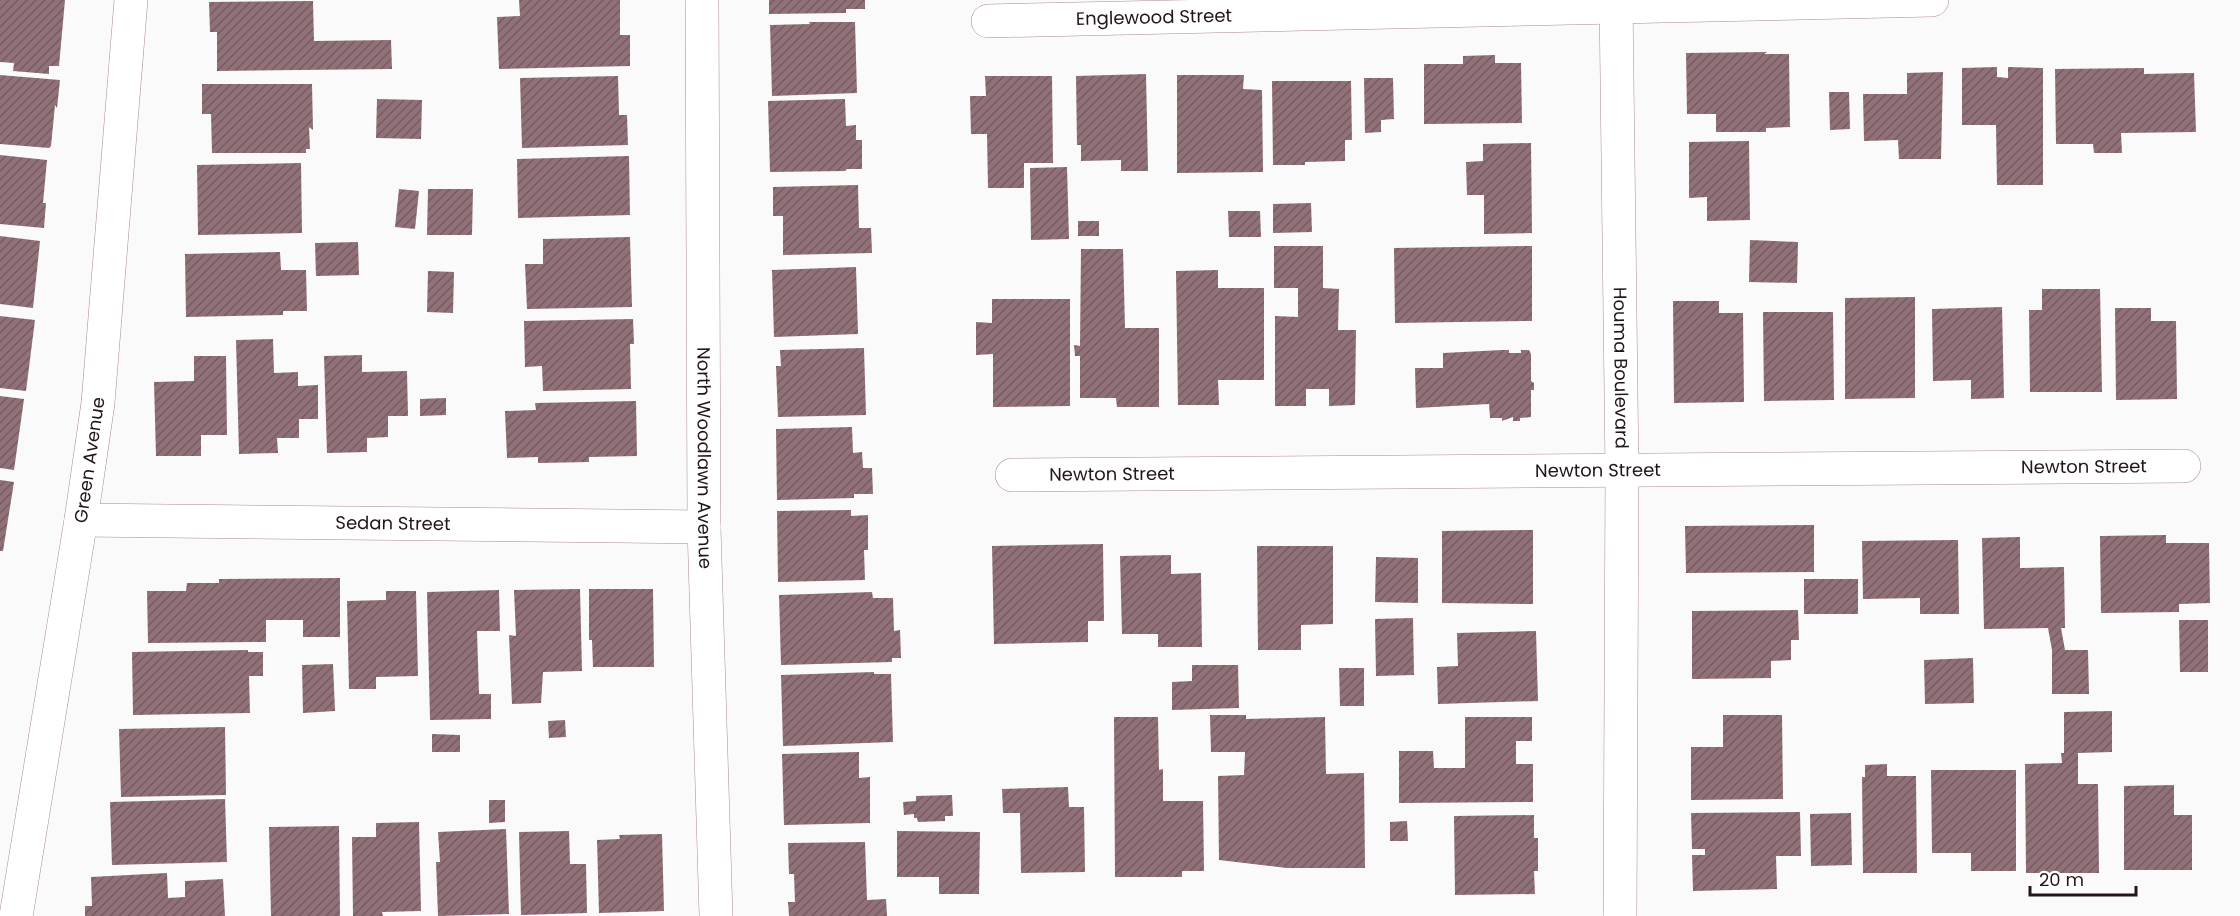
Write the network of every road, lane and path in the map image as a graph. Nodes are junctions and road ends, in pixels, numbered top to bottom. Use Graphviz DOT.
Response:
graph roads {
  1 [pos="131,0"];
  2 [pos="702,0"];
  3 [pos="1932,0"];
  4 [pos="1616,4"];
  5 [pos="988,21"];
  6 [pos="2184,466"];
  7 [pos="1622,471"];
  8 [pos="1012,475"];
  9 [pos="81,520"];
  10 [pos="704,527"];
  11 [pos="16,916"];
  12 [pos="716,916"];
  13 [pos="1620,916"];
  1 -- 9 [label="street, Green Avenue"];
  2 -- 10 [label="street, North Woodlawn Avenue"];
  3 -- 4 [label="street, Englewood Street"];
  4 -- 5 [label="street, Englewood Street"];
  4 -- 7 [label="street, Houma Boulevard"];
  6 -- 7 [label="street, Newton Street"];
  7 -- 8 [label="street, Newton Street"];
  7 -- 13 [label="street, Houma Boulevard"];
  9 -- 10 [label="street, Sedan Street"];
  9 -- 11 [label="street, Green Avenue"];
  10 -- 12 [label="street, North Woodlawn Avenue"];
}
